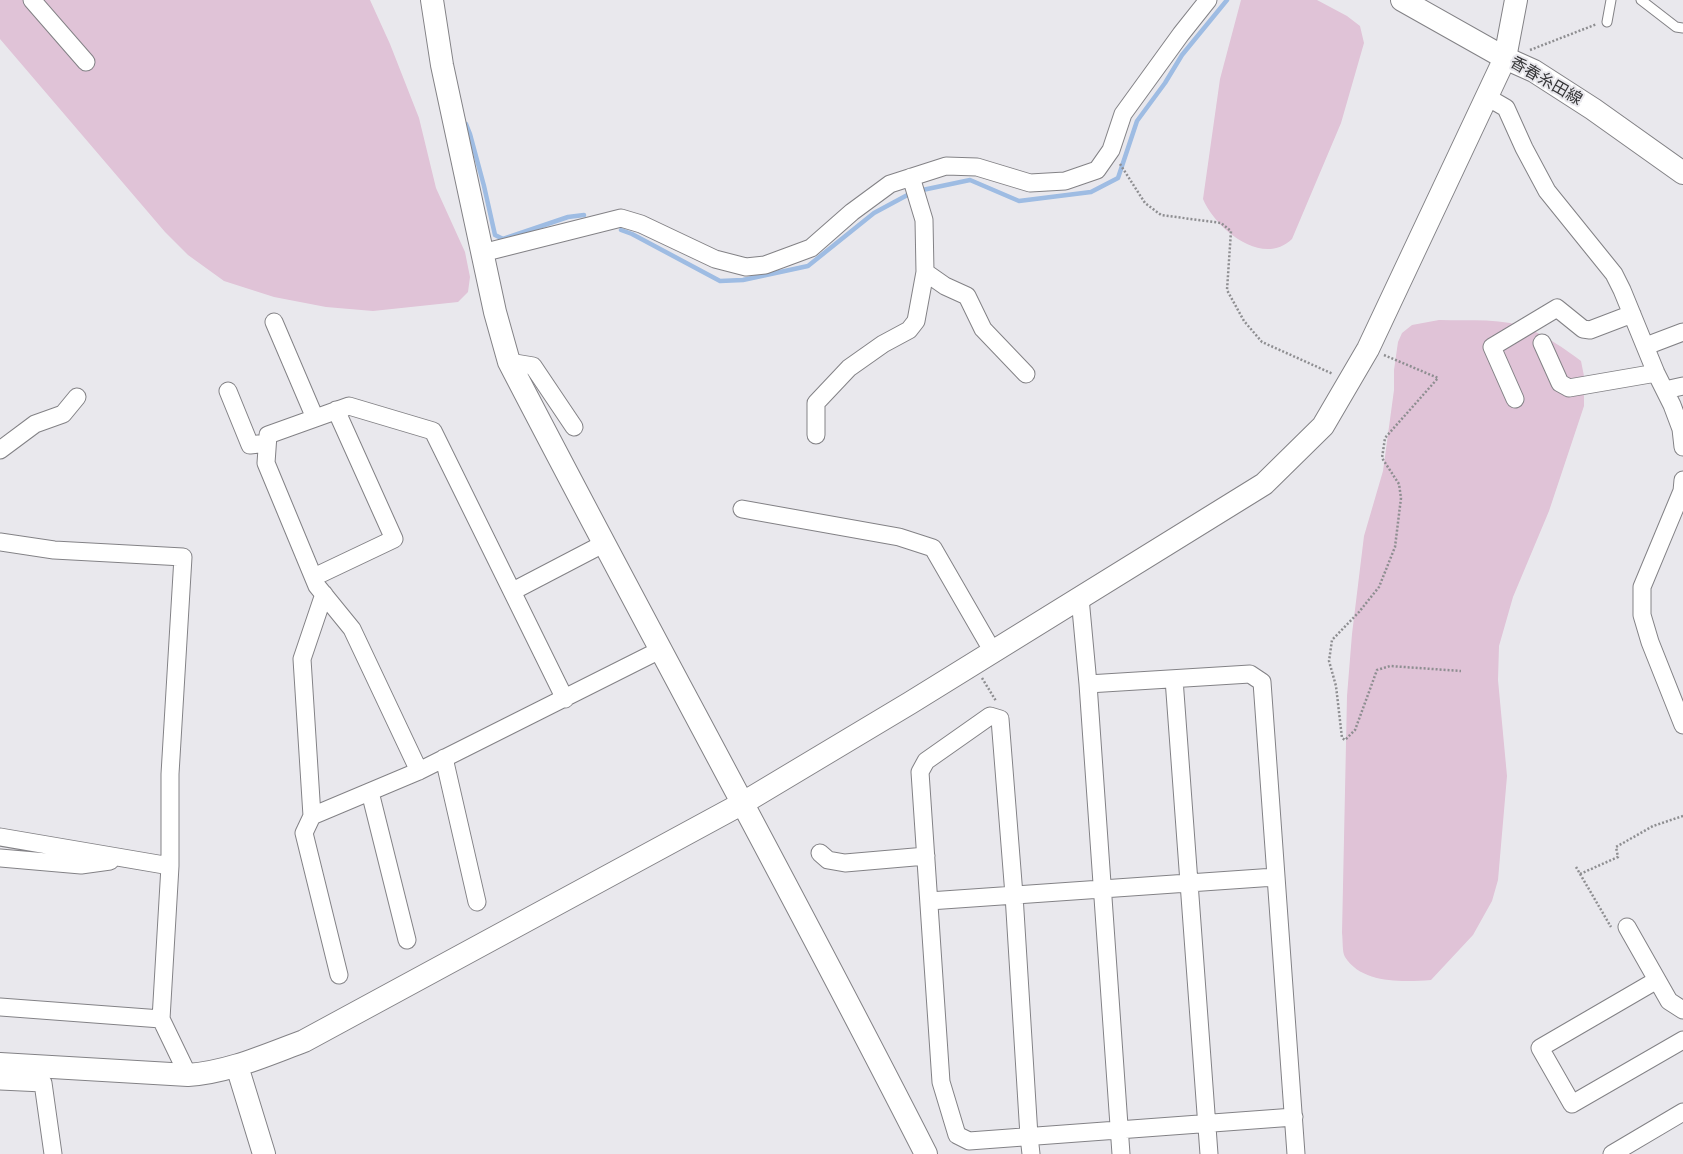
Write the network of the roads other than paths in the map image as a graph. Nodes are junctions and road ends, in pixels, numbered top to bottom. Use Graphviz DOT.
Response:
graph roads {
  1 [pos="32,0"];
  2 [pos="432,0"];
  3 [pos="1208,0"];
  4 [pos="1402,0"];
  5 [pos="1516,0"];
  6 [pos="1610,0"];
  7 [pos="1641,0"];
  8 [pos="1607,22"];
  9 [pos="1683,28"];
  10 [pos="1505,58"];
  11 [pos="86,62"];
  12 [pos="1487,97"];
  13 [pos="1683,173"];
  14 [pos="911,177"];
  15 [pos="482,253"];
  16 [pos="925,272"];
  17 [pos="1632,314"];
  18 [pos="274,322"];
  19 [pos="1683,332"];
  20 [pos="1542,343"];
  21 [pos="1646,346"];
  22 [pos="509,362"];
  23 [pos="1656,372"];
  24 [pos="1026,374"];
  25 [pos="1683,386"];
  26 [pos="1665,390"];
  27 [pos="228,391"];
  28 [pos="77,396"];
  29 [pos="1516,399"];
  30 [pos="336,410"];
  31 [pos="315,418"];
  32 [pos="574,427"];
  33 [pos="816,435"];
  34 [pos="267,443"];
  35 [pos="1683,447"];
  36 [pos="0,450"];
  37 [pos="1683,480"];
  38 [pos="742,509"];
  39 [pos="0,542"];
  40 [pos="605,543"];
  41 [pos="314,577"];
  42 [pos="513,591"];
  43 [pos="324,594"];
  44 [pos="1080,598"];
  45 [pos="660,650"];
  46 [pos="993,652"];
  47 [pos="1174,679"];
  48 [pos="1088,684"];
  49 [pos="565,699"];
  50 [pos="1683,725"];
  51 [pos="444,758"];
  52 [pos="419,771"];
  53 [pos="370,792"];
  54 [pos="743,803"];
  55 [pos="312,816"];
  56 [pos="0,837"];
  57 [pos="820,853"];
  58 [pos="926,856"];
  59 [pos="0,858"];
  60 [pos="126,858"];
  61 [pos="170,866"];
  62 [pos="1275,877"];
  63 [pos="1189,883"];
  64 [pos="1102,889"];
  65 [pos="1014,895"];
  66 [pos="929,901"];
  67 [pos="477,902"];
  68 [pos="1627,927"];
  69 [pos="407,940"];
  70 [pos="339,974"];
  71 [pos="1657,980"];
  72 [pos="0,1007"];
  73 [pos="1683,1010"];
  74 [pos="160,1019"];
  75 [pos="1683,1040"];
  76 [pos="0,1064"];
  77 [pos="237,1066"];
  78 [pos="188,1075"];
  79 [pos="0,1081"];
  80 [pos="1683,1112"];
  81 [pos="1294,1117"];
  82 [pos="1207,1124"];
  83 [pos="1119,1130"];
  84 [pos="1029,1136"];
  85 [pos="53,1154"];
  86 [pos="264,1154"];
  87 [pos="926,1154"];
  88 [pos="1031,1154"];
  89 [pos="1121,1154"];
  90 [pos="1209,1154"];
  91 [pos="1296,1154"];
  92 [pos="1612,1154"];
  1 -- 11 [label="street"];
  2 -- 15 [label="street"];
  3 -- 14 [label="street"];
  4 -- 10 [label="street, 香春糸田線"];
  5 -- 10 [label="street"];
  6 -- 8 [label="lane"];
  7 -- 9 [label="lane"];
  10 -- 12 [label="street"];
  10 -- 13 [label="street, 香春糸田線"];
  12 -- 17 [label="street"];
  12 -- 44 [label="street"];
  14 -- 15 [label="street"];
  14 -- 16 [label="street"];
  15 -- 22 [label="street"];
  16 -- 24 [label="street"];
  16 -- 33 [label="street"];
  17 -- 21 [label="street"];
  17 -- 29 [label="street"];
  18 -- 31 [label="street"];
  19 -- 21 [label="street"];
  20 -- 23 [label="street"];
  21 -- 23 [label="street"];
  22 -- 32 [label="street"];
  22 -- 40 [label="street"];
  23 -- 26 [label="street"];
  25 -- 26 [label="street"];
  26 -- 35 [label="street"];
  27 -- 34 [label="street"];
  28 -- 36 [label="street"];
  30 -- 31 [label="street"];
  30 -- 41 [label="street"];
  30 -- 42 [label="street"];
  31 -- 34 [label="street"];
  34 -- 41 [label="street"];
  37 -- 50 [label="street"];
  38 -- 46 [label="street"];
  39 -- 61 [label="street"];
  40 -- 42 [label="street"];
  40 -- 45 [label="street"];
  41 -- 43 [label="street"];
  42 -- 49 [label="street"];
  43 -- 52 [label="street"];
  43 -- 55 [label="street"];
  44 -- 46 [label="street"];
  44 -- 48 [label="street"];
  45 -- 49 [label="street"];
  45 -- 54 [label="street"];
  46 -- 54 [label="street"];
  47 -- 48 [label="street"];
  47 -- 62 [label="street"];
  47 -- 63 [label="street"];
  48 -- 64 [label="street"];
  49 -- 51 [label="street"];
  51 -- 52 [label="street"];
  51 -- 67 [label="street"];
  52 -- 53 [label="street"];
  53 -- 55 [label="street"];
  53 -- 69 [label="street"];
  54 -- 77 [label="street"];
  54 -- 87 [label="street"];
  55 -- 70 [label="street"];
  56 -- 60 [label="street"];
  57 -- 58 [label="street"];
  58 -- 65 [label="street"];
  58 -- 66 [label="street"];
  59 -- 60 [label="street"];
  60 -- 61 [label="street"];
  61 -- 74 [label="street"];
  62 -- 63 [label="street"];
  62 -- 81 [label="street"];
  63 -- 64 [label="street"];
  63 -- 82 [label="street"];
  64 -- 65 [label="street"];
  64 -- 83 [label="street"];
  65 -- 66 [label="street"];
  65 -- 84 [label="street"];
  66 -- 84 [label="street"];
  68 -- 71 [label="street"];
  71 -- 73 [label="street"];
  71 -- 75 [label="street"];
  72 -- 74 [label="street"];
  74 -- 78 [label="street"];
  76 -- 78 [label="street"];
  77 -- 78 [label="street"];
  77 -- 86 [label="street"];
  79 -- 85 [label="street"];
  80 -- 92 [label="street"];
  81 -- 82 [label="street"];
  81 -- 91 [label="street"];
  82 -- 83 [label="street"];
  82 -- 90 [label="street"];
  83 -- 84 [label="street"];
  83 -- 89 [label="street"];
  84 -- 88 [label="street"];
}
